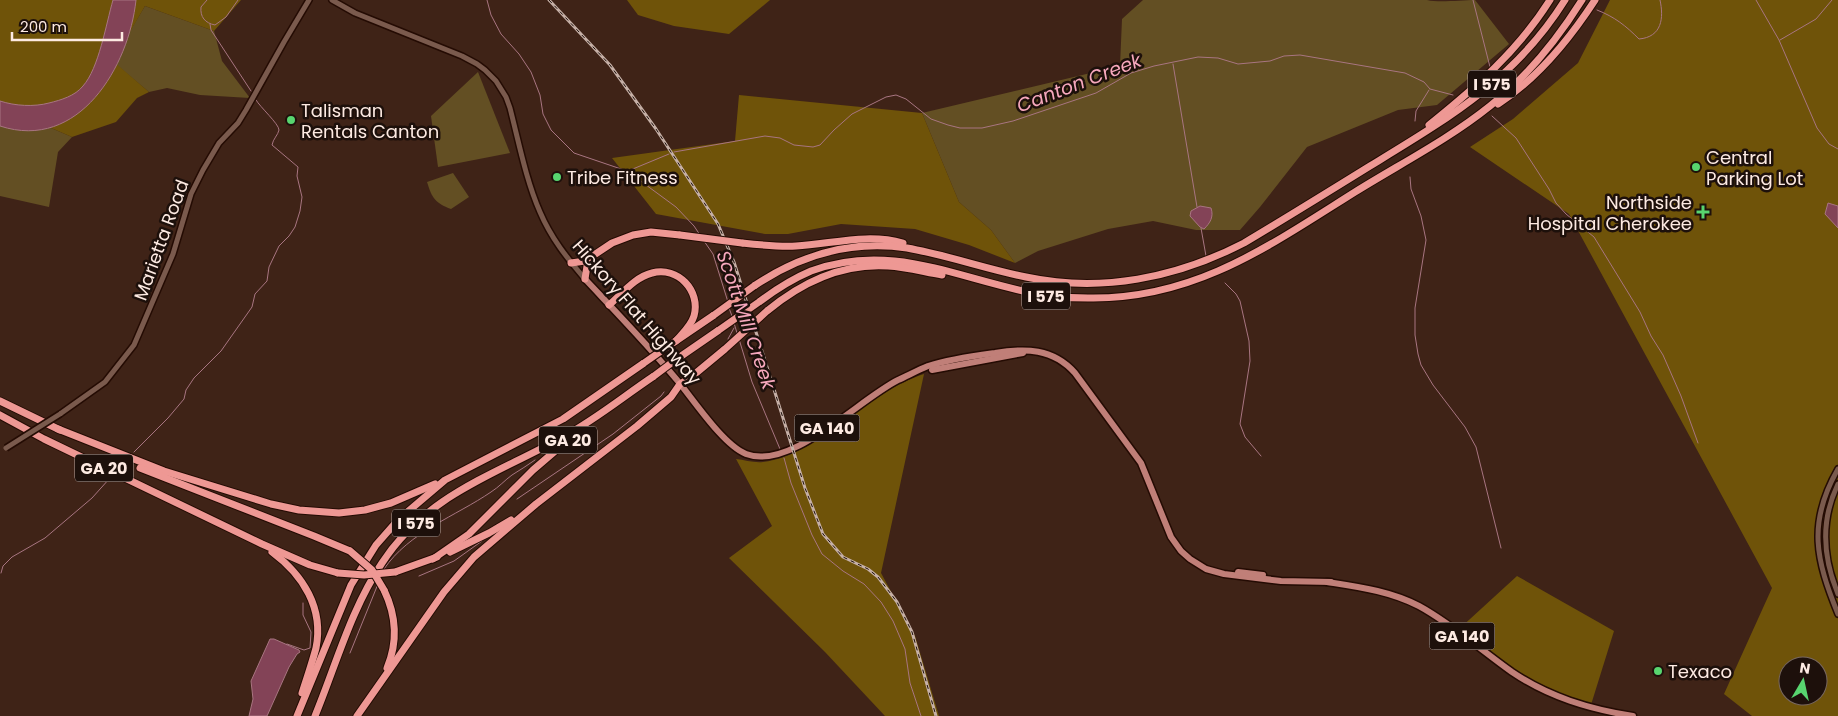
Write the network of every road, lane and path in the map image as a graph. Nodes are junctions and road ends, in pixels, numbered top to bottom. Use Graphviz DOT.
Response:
graph roads {
  1 [pos="309,0"];
  2 [pos="332,0"];
  3 [pos="1550,0"];
  4 [pos="1564,0"];
  5 [pos="1582,0"];
  6 [pos="1595,0"];
  7 [pos="1464,125"];
  8 [pos="1401,147"];
  9 [pos="934,253"];
  10 [pos="590,258"];
  11 [pos="571,263"];
  12 [pos="585,279"];
  13 [pos="991,284"];
  14 [pos="609,305"];
  15 [pos="676,341"];
  16 [pos="690,378"];
  17 [pos="680,384"];
  18 [pos="689,394"];
  19 [pos="0,401"];
  20 [pos="604,410"];
  21 [pos="0,415"];
  22 [pos="58,429"];
  23 [pos="0,452"];
  24 [pos="1838,469"];
  25 [pos="445,480"];
  26 [pos="1838,484"];
  27 [pos="536,504"];
  28 [pos="262,544"];
  29 [pos="433,559"];
  30 [pos="1838,594"];
  31 [pos="1838,614"];
  32 [pos="382,679"];
  33 [pos="296,716"];
  34 [pos="315,716"];
  35 [pos="357,716"];
  36 [pos="1633,716"];
  1 -- 23 [label="street, Marietta Road, bridge"];
  2 -- 11 [label="street, Hickory Flat Highway"];
  3 -- 8 [label="highway"];
  4 -- 8 [label="highway, I 575"];
  5 -- 7 [label="highway, I 575"];
  6 -- 7 [label="highway"];
  7 -- 13 [label="highway, I 575"];
  8 -- 9 [label="highway, I 575"];
  9 -- 10 [label="highway, bridge"];
  9 -- 15 [label="highway, I 575, bridge"];
  10 -- 11 [label="highway"];
  10 -- 12 [label="highway"];
  11 -- 12 [label="street, Hickory Flat Highway"];
  12 -- 14 [label="main road, Hickory Flat Highway"];
  13 -- 16 [label="highway, bridge"];
  13 -- 20 [label="highway, I 575, bridge"];
  14 -- 15 [label="highway"];
  14 -- 17 [label="main road, Hickory Flat Highway / GA 140"];
  15 -- 25 [label="highway, I 575, bridge"];
  16 -- 17 [label="highway"];
  16 -- 18 [label="main road"];
  17 -- 18 [label="main road, Hickory Flat Highway / GA 140"];
  17 -- 27 [label="highway"];
  18 -- 36 [label="main road, Hickory Flat Highway / GA 140"];
  19 -- 22 [label="highway, GA 20"];
  20 -- 29 [label="highway, GA 20"];
  20 -- 34 [label="highway, I 575"];
  21 -- 28 [label="highway, GA 20"];
  22 -- 25 [label="highway, GA 20"];
  22 -- 32 [label="highway, bridge"];
  24 -- 31 [label="street"];
  25 -- 33 [label="highway, I 575"];
  26 -- 30 [label="street"];
  27 -- 29 [label="highway"];
  27 -- 32 [label="highway"];
  28 -- 29 [label="highway, GA 20, bridge"];
  28 -- 33 [label="highway"];
  32 -- 35 [label="highway"];
}
